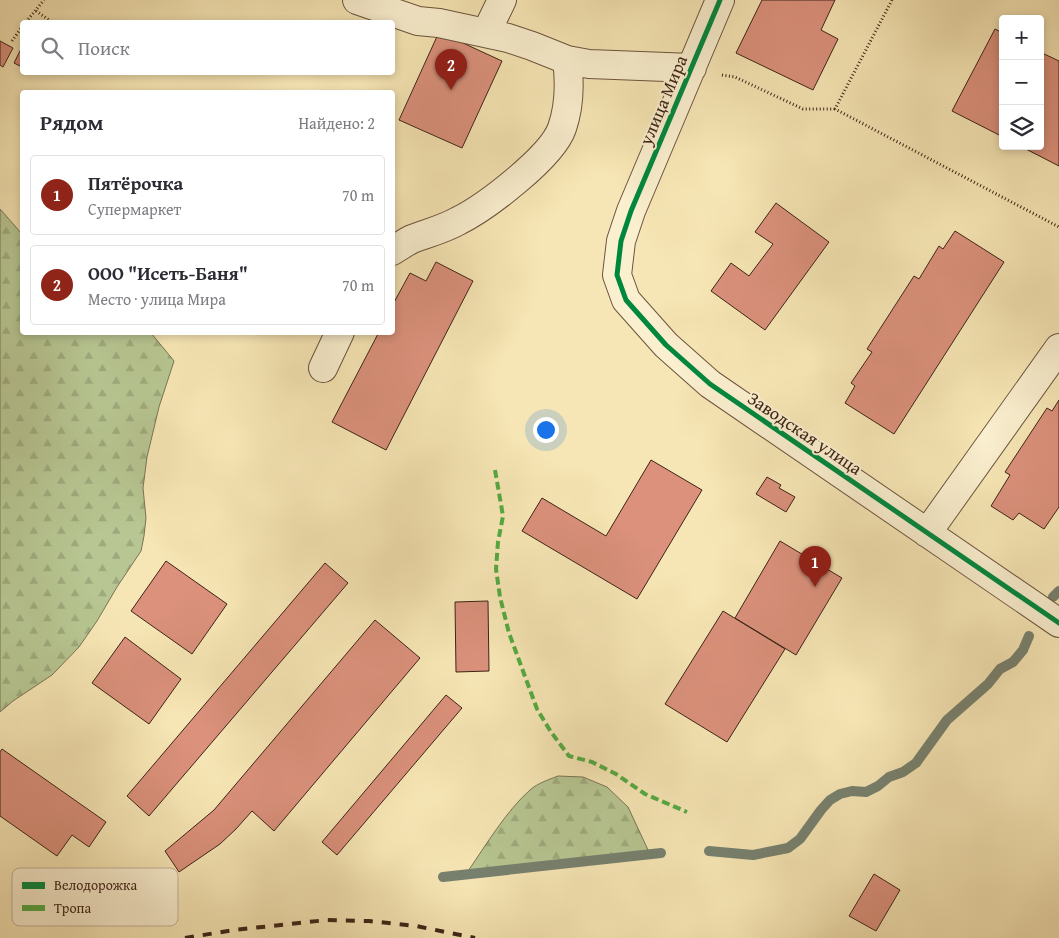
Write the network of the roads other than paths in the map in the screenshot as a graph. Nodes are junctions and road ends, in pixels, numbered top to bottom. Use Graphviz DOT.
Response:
graph roads {
  1 [pos="357,0"];
  2 [pos="502,0"];
  3 [pos="720,0"];
  4 [pos="486,33"];
  5 [pos="567,60"];
  6 [pos="692,68"];
  7 [pos="631,211"];
  8 [pos="395,249"];
  9 [pos="339,335"];
  10 [pos="1059,348"];
  11 [pos="323,368"];
  12 [pos="927,533"];
  13 [pos="1059,623"];
  1 -- 4 [label="street"];
  2 -- 4 [label="street"];
  3 -- 6 [label="street, улица Мира"];
  4 -- 5 [label="street"];
  5 -- 6 [label="street"];
  5 -- 8 [label="street"];
  6 -- 7 [label="street, улица Мира"];
  7 -- 12 [label="street, Заводская улица"];
  9 -- 11 [label="street"];
  10 -- 12 [label="street"];
  12 -- 13 [label="street, Заводская улица"];
}
